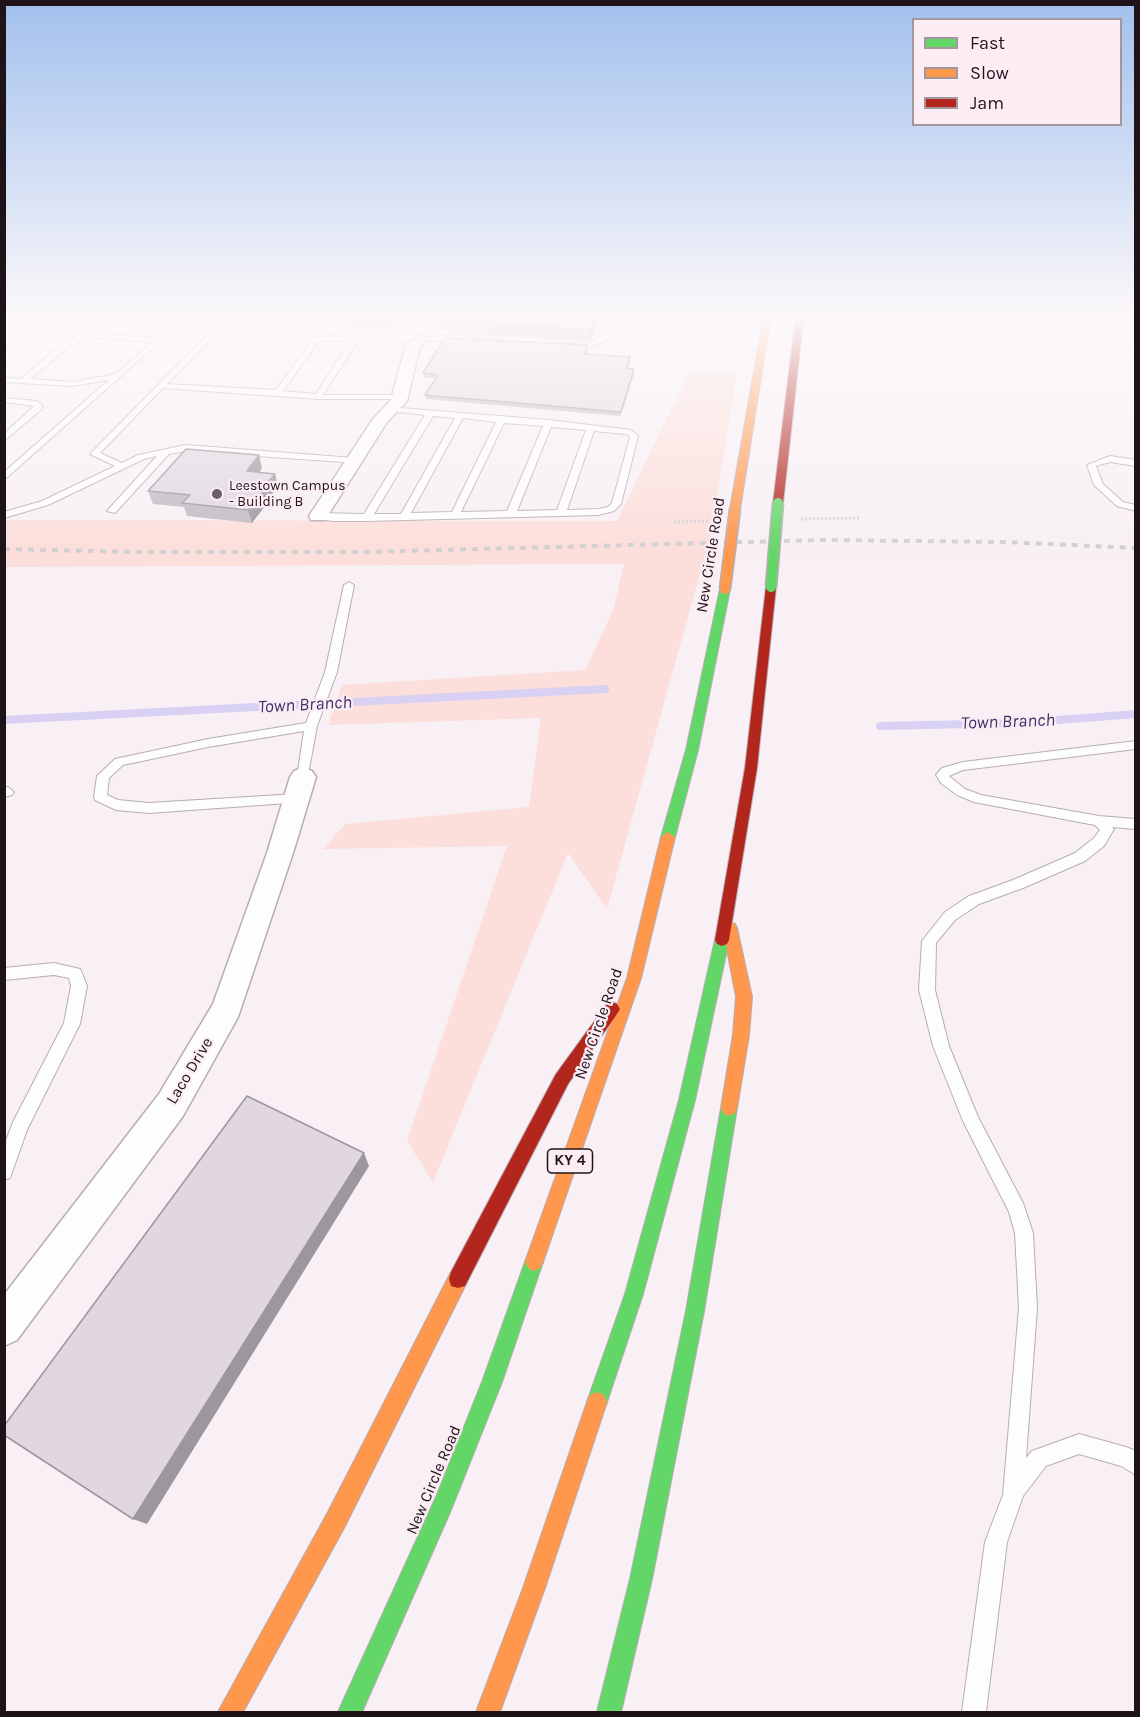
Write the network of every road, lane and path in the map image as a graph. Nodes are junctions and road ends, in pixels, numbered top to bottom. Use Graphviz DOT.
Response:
graph roads {
  1 [pos="98,394"];
  2 [pos="153,394"];
  3 [pos="289,394"];
  4 [pos="320,394"];
  5 [pos="398,394"];
  6 [pos="754,394"];
  7 [pos="791,394"];
  8 [pos="318,397"];
  9 [pos="4,400"];
  10 [pos="395,403"];
  11 [pos="430,413"];
  12 [pos="461,415"];
  13 [pos="502,419"];
  14 [pos="549,423"];
  15 [pos="591,427"];
  16 [pos="4,439"];
  17 [pos="166,452"];
  18 [pos="354,460"];
  19 [pos="1136,463"];
  20 [pos="122,466"];
  21 [pos="4,477"];
  22 [pos="1136,508"];
  23 [pos="111,511"];
  24 [pos="561,513"];
  25 [pos="511,514"];
  26 [pos="4,515"];
  27 [pos="455,515"];
  28 [pos="318,516"];
  29 [pos="404,517"];
  30 [pos="367,518"];
  31 [pos="349,585"];
  32 [pos="311,726"];
  33 [pos="1136,745"];
  34 [pos="300,788"];
  35 [pos="1099,821"];
  36 [pos="1136,824"];
  37 [pos="728,915"];
  38 [pos="4,974"];
  39 [pos="634,978"];
  40 [pos="4,1172"];
  41 [pos="4,1326"];
  42 [pos="1136,1465"];
  43 [pos="1013,1495"];
  44 [pos="230,1713"];
  45 [pos="350,1713"];
  46 [pos="488,1713"];
  47 [pos="609,1713"];
  48 [pos="974,1713"];
  1 -- 21 [label="lane"];
  2 -- 20 [label="lane"];
  3 -- 8 [label="lane"];
  4 -- 8 [label="lane"];
  5 -- 10 [label="street"];
  6 -- 39 [label="highway, New Circle Road / KY 4, bridge"];
  7 -- 37 [label="highway, bridge"];
  8 -- 10 [label="lane"];
  9 -- 16 [label="lane"];
  10 -- 11 [label="lane"];
  10 -- 18 [label="street"];
  11 -- 12 [label="lane"];
  11 -- 30 [label="lane"];
  12 -- 13 [label="lane"];
  12 -- 29 [label="lane"];
  13 -- 14 [label="lane"];
  13 -- 27 [label="lane"];
  14 -- 15 [label="lane"];
  14 -- 25 [label="lane"];
  15 -- 24 [label="lane"];
  15 -- 24 [label="lane"];
  17 -- 18 [label="lane"];
  17 -- 20 [label="lane"];
  17 -- 23 [label="lane"];
  18 -- 28 [label="street"];
  19 -- 22 [label="lane"];
  20 -- 26 [label="lane"];
  24 -- 25 [label="lane"];
  25 -- 27 [label="lane"];
  27 -- 29 [label="lane"];
  28 -- 30 [label="lane"];
  29 -- 30 [label="lane"];
  31 -- 32 [label="lane"];
  32 -- 34 [label="lane"];
  32 -- 34 [label="lane"];
  33 -- 35 [label="lane"];
  34 -- 41 [label="street, Laco Drive"];
  35 -- 36 [label="lane"];
  35 -- 43 [label="lane"];
  37 -- 46 [label="highway"];
  37 -- 47 [label="highway"];
  38 -- 40 [label="lane"];
  39 -- 44 [label="highway"];
  39 -- 45 [label="highway, New Circle Road / KY 4"];
  42 -- 43 [label="lane"];
  43 -- 48 [label="lane"];
}
